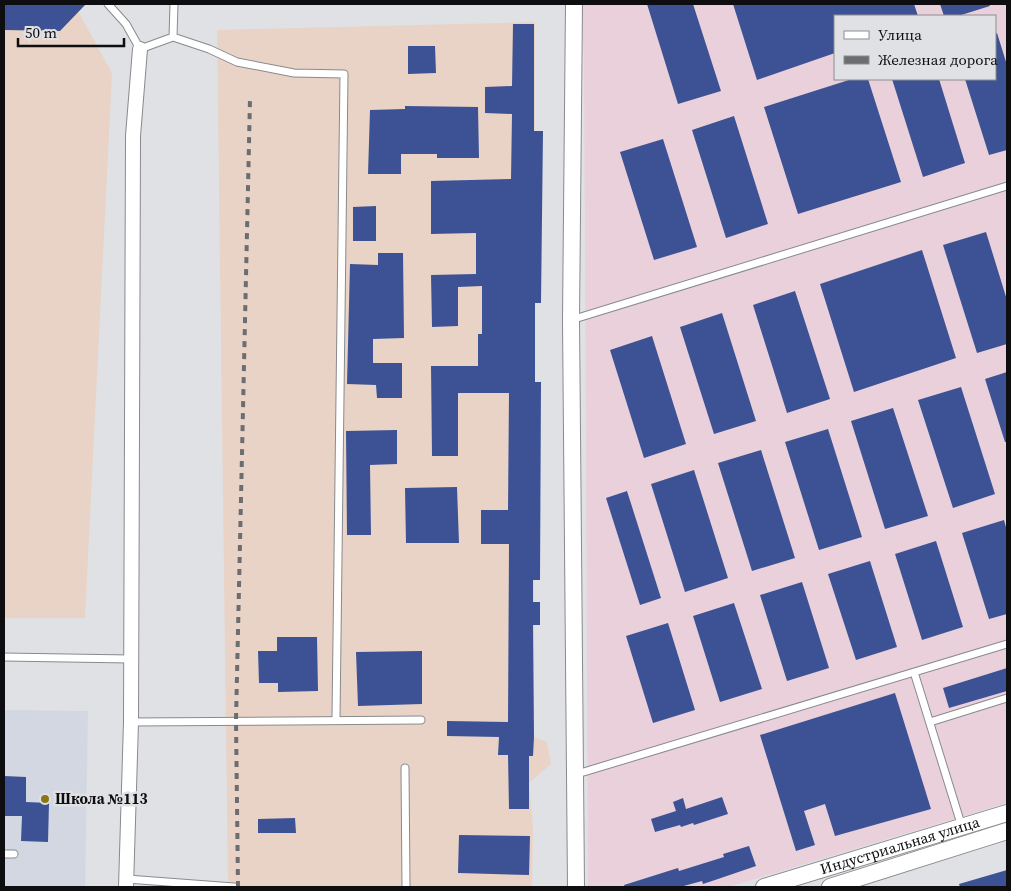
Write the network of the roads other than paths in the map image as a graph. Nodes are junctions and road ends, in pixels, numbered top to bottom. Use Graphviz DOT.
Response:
graph roads {
  1 [pos="108,4"];
  2 [pos="174,4"];
  3 [pos="574,4"];
  4 [pos="173,37"];
  5 [pos="140,49"];
  6 [pos="1007,186"];
  7 [pos="572,320"];
  8 [pos="1007,644"];
  9 [pos="4,657"];
  10 [pos="130,659"];
  11 [pos="914,672"];
  12 [pos="1007,698"];
  13 [pos="336,719"];
  14 [pos="421,720"];
  15 [pos="131,722"];
  16 [pos="930,722"];
  17 [pos="405,768"];
  18 [pos="577,774"];
  19 [pos="1007,813"];
  20 [pos="962,828"];
  21 [pos="1007,831"];
  22 [pos="968,843"];
  23 [pos="4,854"];
  24 [pos="14,854"];
  25 [pos="127,883"];
  26 [pos="577,886"];
  27 [pos="234,887"];
  28 [pos="406,887"];
  29 [pos="764,887"];
  30 [pos="830,887"];
  1 -- 5 [label="lane"];
  2 -- 4 [label="lane"];
  3 -- 7 [label="street"];
  4 -- 5 [label="lane"];
  4 -- 13 [label="lane"];
  5 -- 10 [label="street"];
  6 -- 7 [label="lane"];
  7 -- 18 [label="street"];
  8 -- 11 [label="lane"];
  9 -- 10 [label="lane"];
  10 -- 15 [label="street"];
  11 -- 16 [label="lane"];
  11 -- 18 [label="lane"];
  12 -- 16 [label="lane"];
  13 -- 14 [label="lane"];
  13 -- 15 [label="lane"];
  15 -- 25 [label="street"];
  16 -- 20 [label="lane"];
  17 -- 28 [label="lane"];
  18 -- 26 [label="street"];
  19 -- 20 [label="street, Индустриальная улица"];
  20 -- 22 [label="street"];
  20 -- 29 [label="street, Индустриальная улица"];
  21 -- 22 [label="street, Индустриальная улица"];
  22 -- 30 [label="street, Индустриальная улица"];
  23 -- 24 [label="lane"];
  25 -- 27 [label="lane"];
}
